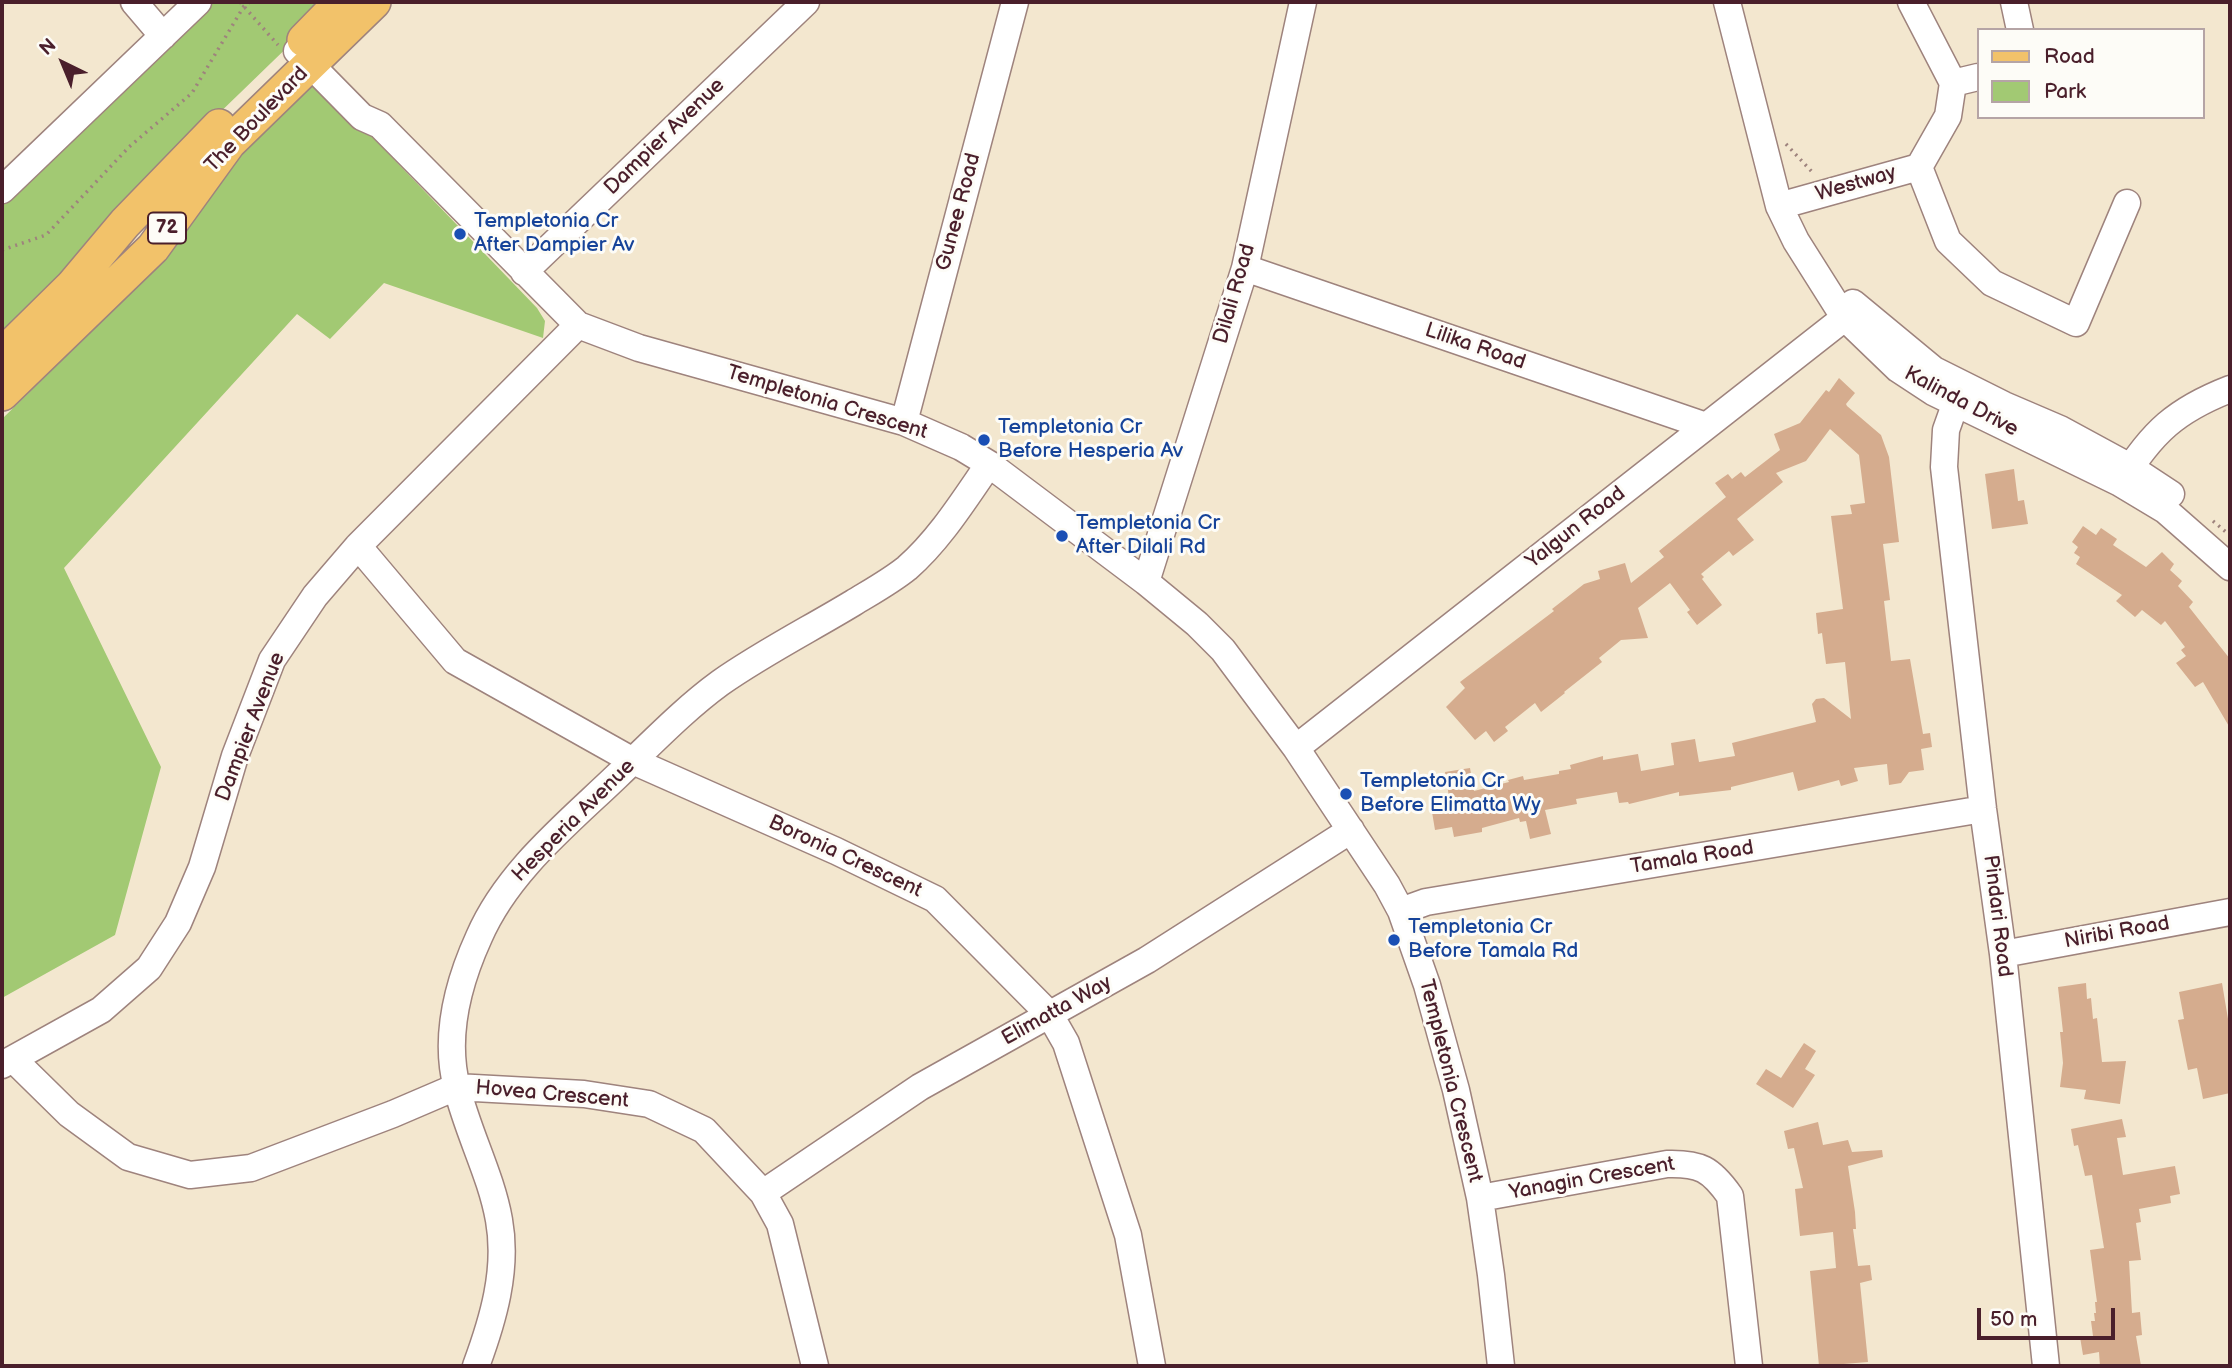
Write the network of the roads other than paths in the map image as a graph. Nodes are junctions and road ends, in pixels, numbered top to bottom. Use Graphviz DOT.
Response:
graph roads {
  1 [pos="134,2"];
  2 [pos="198,2"];
  3 [pos="341,2"];
  4 [pos="374,2"];
  5 [pos="806,2"];
  6 [pos="1015,2"];
  7 [pos="1303,2"];
  8 [pos="1727,2"];
  9 [pos="1743,2"];
  10 [pos="1911,2"];
  11 [pos="2014,2"];
  12 [pos="2020,28"];
  13 [pos="163,36"];
  14 [pos="304,52"];
  15 [pos="1966,80"];
  16 [pos="1919,167"];
  17 [pos="2,190"];
  18 [pos="2127,203"];
  19 [pos="1786,204"];
  20 [pos="1245,268"];
  21 [pos="524,272"];
  22 [pos="1850,313"];
  23 [pos="578,325"];
  24 [pos="2,355"];
  25 [pos="1948,388"];
  26 [pos="2230,388"];
  27 [pos="2,394"];
  28 [pos="904,422"];
  29 [pos="1706,426"];
  30 [pos="989,464"];
  31 [pos="2125,475"];
  32 [pos="2230,544"];
  33 [pos="358,546"];
  34 [pos="2230,567"];
  35 [pos="1146,582"];
  36 [pos="1296,748"];
  37 [pos="633,761"];
  38 [pos="1983,809"];
  39 [pos="1351,830"];
  40 [pos="1401,911"];
  41 [pos="2230,912"];
  42 [pos="2003,954"];
  43 [pos="1050,1016"];
  44 [pos="7,1062"];
  45 [pos="456,1087"];
  46 [pos="763,1193"];
  47 [pos="1480,1198"];
  48 [pos="475,1366"];
  49 [pos="815,1366"];
  50 [pos="1152,1366"];
  51 [pos="1501,1366"];
  52 [pos="1749,1366"];
  53 [pos="2046,1366"];
  1 -- 13 [label="street"];
  2 -- 13 [label="street"];
  3 -- 14 [label="main road, The Boulevard / 72"];
  4 -- 14 [label="main road, The Boulevard / 72"];
  5 -- 21 [label="street, Dampier Avenue"];
  6 -- 28 [label="street, Gunee Road"];
  7 -- 20 [label="street, Dilali Road"];
  8 -- 19 [label="street, Kalinda Drive"];
  9 -- 19 [label="street, Kalinda Drive"];
  10 -- 15 [label="street, Westway"];
  11 -- 12 [label="street"];
  13 -- 17 [label="street"];
  14 -- 21 [label="street, Templetonia Crescent"];
  14 -- 24 [label="main road, The Boulevard / 72"];
  14 -- 27 [label="main road, The Boulevard / 72"];
  15 -- 16 [label="street, Westway"];
  16 -- 18 [label="street"];
  16 -- 19 [label="street, Westway"];
  19 -- 22 [label="street, Kalinda Drive"];
  20 -- 29 [label="street, Lilika Road"];
  20 -- 35 [label="street, Dilali Road"];
  21 -- 23 [label="street, Templetonia Crescent"];
  22 -- 25 [label="street, Kalinda Drive"];
  22 -- 29 [label="street, Yalgun Road"];
  23 -- 28 [label="street, Templetonia Crescent"];
  23 -- 33 [label="street, Dampier Avenue"];
  25 -- 31 [label="street, Kalinda Drive"];
  25 -- 38 [label="street, Pindari Road"];
  26 -- 31 [label="street"];
  28 -- 30 [label="street, Templetonia Crescent"];
  29 -- 36 [label="street, Yalgun Road"];
  30 -- 35 [label="street, Templetonia Crescent"];
  30 -- 37 [label="street, Hesperia Avenue"];
  31 -- 32 [label="street, Kalinda Drive"];
  31 -- 34 [label="street, Kalinda Drive"];
  33 -- 37 [label="street, Boronia Crescent"];
  33 -- 44 [label="street, Dampier Avenue"];
  35 -- 36 [label="street, Templetonia Crescent"];
  36 -- 39 [label="street, Templetonia Crescent"];
  37 -- 43 [label="street, Boronia Crescent"];
  37 -- 45 [label="street, Hesperia Avenue"];
  38 -- 40 [label="street, Tamala Road"];
  38 -- 42 [label="street, Pindari Road"];
  39 -- 40 [label="street, Templetonia Crescent"];
  39 -- 43 [label="street, Elimatta Way"];
  40 -- 47 [label="street, Templetonia Crescent"];
  41 -- 42 [label="street, Niribi Road"];
  42 -- 53 [label="street, Pindari Road"];
  43 -- 46 [label="street, Elimatta Way"];
  43 -- 50 [label="street, Boronia Crescent"];
  44 -- 45 [label="street, Hovea Crescent"];
  45 -- 46 [label="street, Hovea Crescent"];
  45 -- 48 [label="street, Hesperia Avenue"];
  46 -- 49 [label="street, Hovea Crescent"];
  47 -- 51 [label="street, Templetonia Crescent"];
  47 -- 52 [label="street, Yanagin Crescent"];
}
